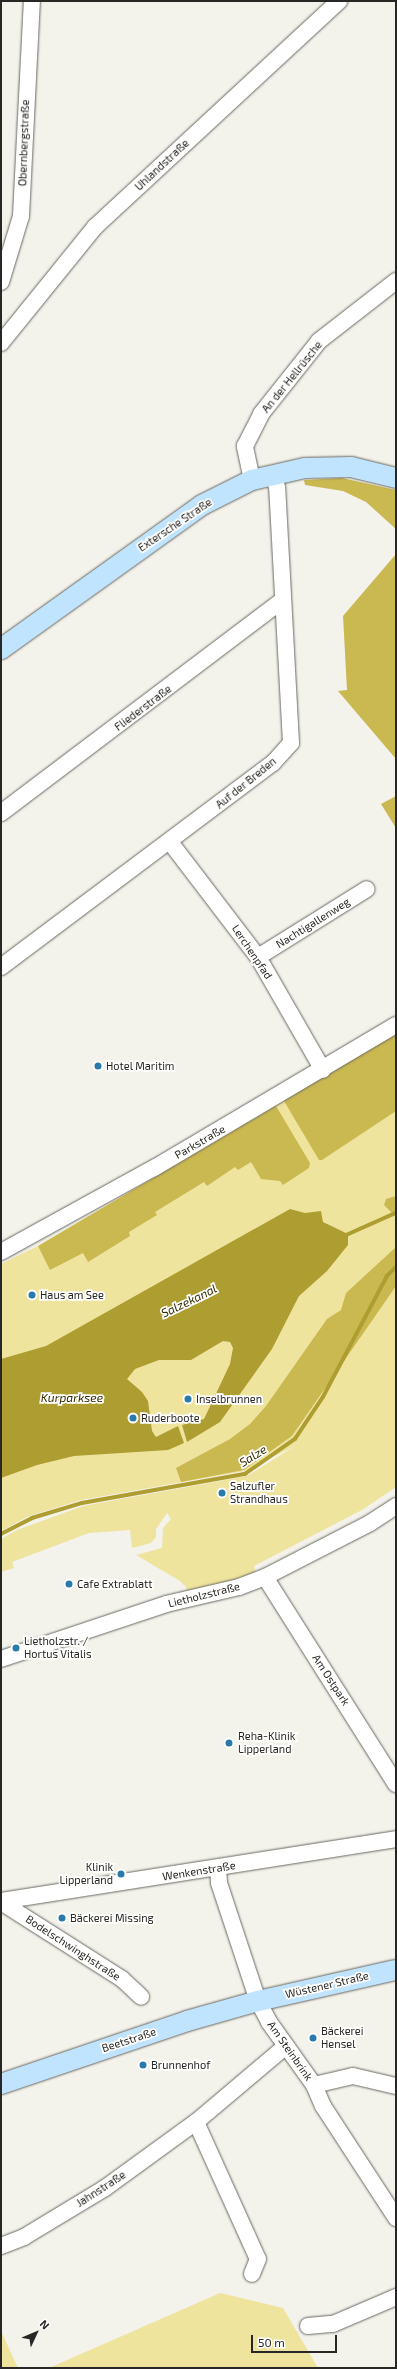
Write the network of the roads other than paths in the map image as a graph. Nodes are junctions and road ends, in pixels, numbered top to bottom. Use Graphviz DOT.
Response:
graph roads {
  1 [pos="32,1"];
  2 [pos="339,1"];
  3 [pos="396,280"];
  4 [pos="1,282"];
  5 [pos="1,343"];
  6 [pos="274,474"];
  7 [pos="396,478"];
  8 [pos="252,480"];
  9 [pos="283,600"];
  10 [pos="1,649"];
  11 [pos="1,813"];
  12 [pos="170,842"];
  13 [pos="367,889"];
  14 [pos="258,957"];
  15 [pos="1,967"];
  16 [pos="396,1025"];
  17 [pos="323,1070"];
  18 [pos="1,1252"];
  19 [pos="396,1506"];
  20 [pos="265,1577"];
  21 [pos="1,1659"];
  22 [pos="396,1784"];
  23 [pos="396,1839"];
  24 [pos="218,1868"];
  25 [pos="1,1902"];
  26 [pos="396,1970"];
  27 [pos="141,1997"];
  28 [pos="258,2001"];
  29 [pos="286,2046"];
  30 [pos="1,2084"];
  31 [pos="314,2085"];
  32 [pos="396,2086"];
  33 [pos="196,2122"];
  34 [pos="396,2218"];
  35 [pos="1,2246"];
  36 [pos="252,2274"];
  37 [pos="396,2297"];
  38 [pos="308,2326"];
  1 -- 4 [label="street, Obernbergstraße"];
  2 -- 5 [label="street, Uhlandstraße"];
  3 -- 8 [label="street, An der Hellrüsche"];
  6 -- 7 [label="main road, Extersche Straße"];
  6 -- 8 [label="main road, Extersche Straße"];
  6 -- 9 [label="street, Auf der Breden"];
  8 -- 10 [label="main road, Extersche Straße"];
  9 -- 11 [label="street, Fliederstraße"];
  9 -- 12 [label="street, Auf der Breden"];
  12 -- 14 [label="street, Lerchenpfad"];
  12 -- 15 [label="street, Auf der Breden"];
  13 -- 14 [label="street, Nachtigallenweg"];
  14 -- 17 [label="street, Lerchenpfad"];
  16 -- 17 [label="street, Parkstraße"];
  17 -- 18 [label="street, Parkstraße"];
  19 -- 20 [label="street, Lietholzstraße"];
  20 -- 21 [label="street, Lietholzstraße"];
  20 -- 22 [label="street, Am Ostpark"];
  23 -- 24 [label="street, Wenkenstraße"];
  24 -- 25 [label="street, Wenkenstraße"];
  24 -- 28 [label="street, Am Steinbrink"];
  25 -- 27 [label="street, Bodelschwinghstraße"];
  26 -- 28 [label="main road, Wüstener Straße"];
  28 -- 29 [label="street, Am Steinbrink"];
  28 -- 30 [label="main road, Beetstraße"];
  29 -- 31 [label="street, Am Steinbrink"];
  29 -- 33 [label="street, Jahnstraße"];
  31 -- 32 [label="street"];
  31 -- 34 [label="street, Am Steinbrink"];
  33 -- 35 [label="street, Jahnstraße"];
  33 -- 36 [label="street"];
  37 -- 38 [label="street"];
}
